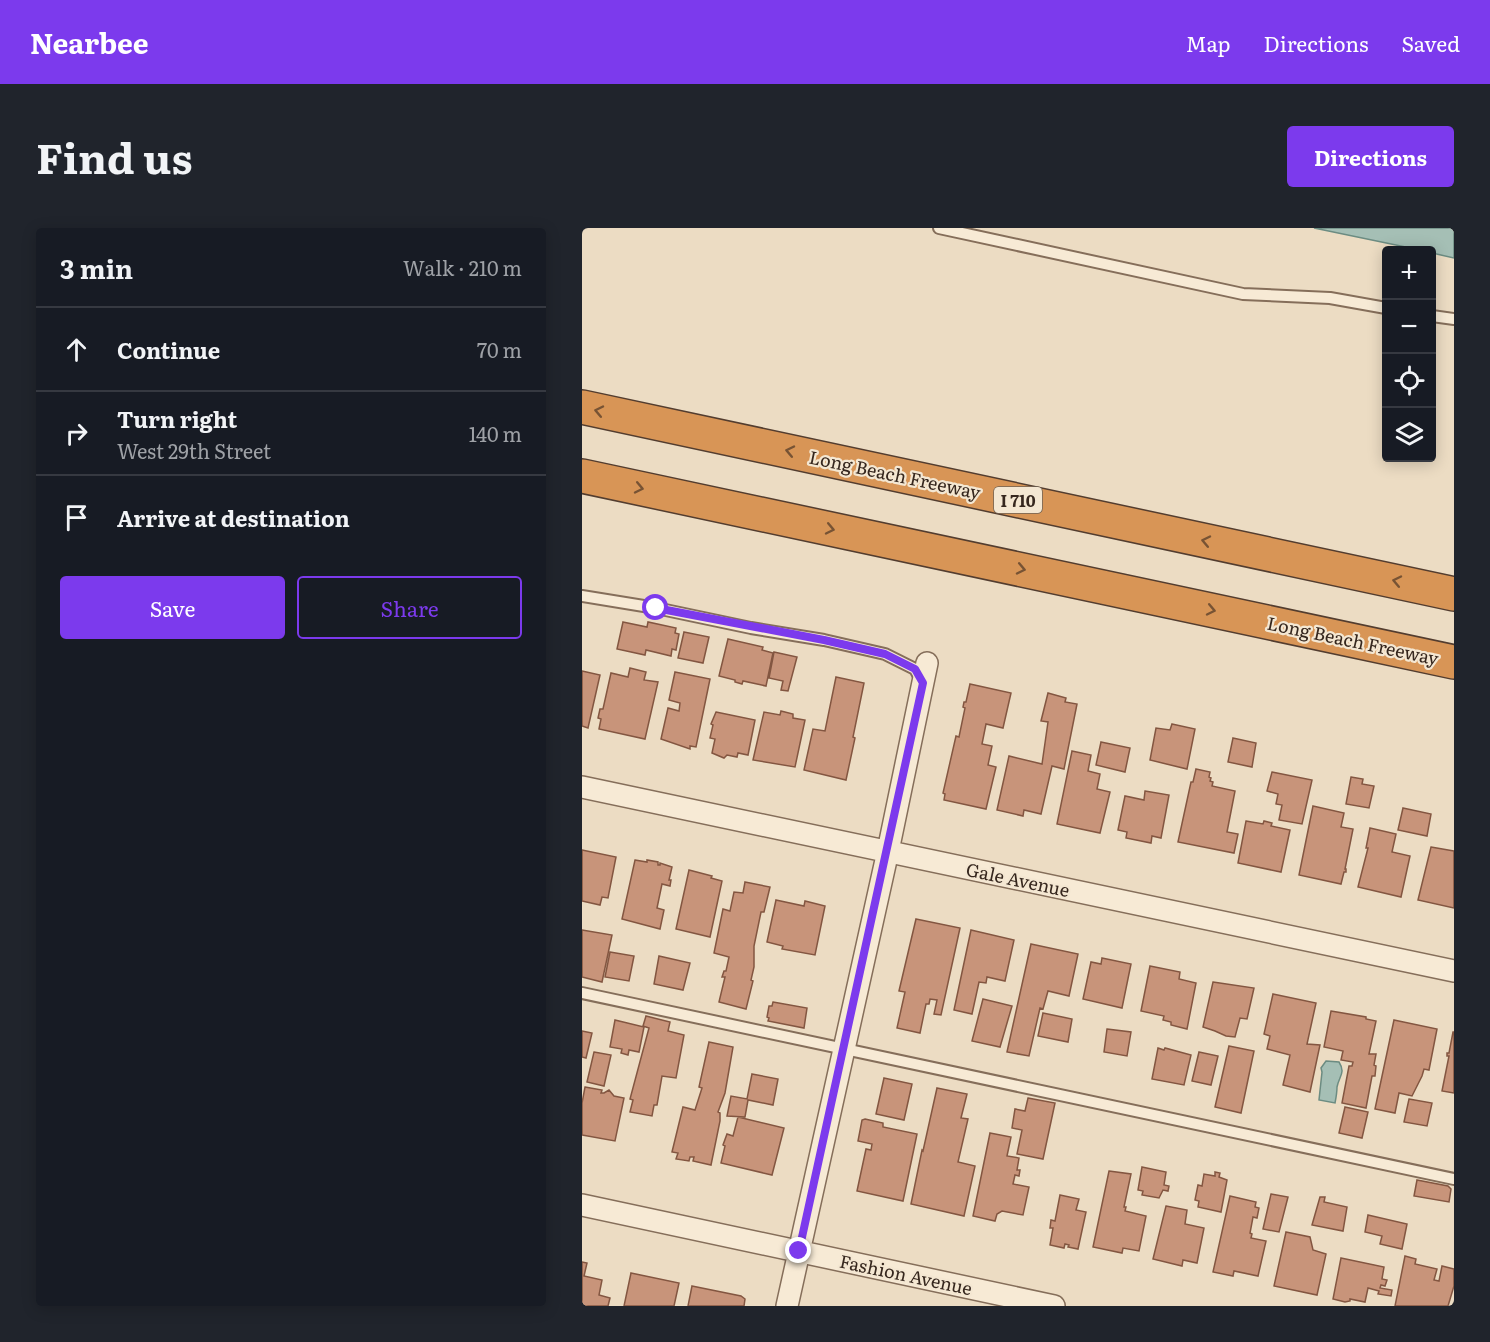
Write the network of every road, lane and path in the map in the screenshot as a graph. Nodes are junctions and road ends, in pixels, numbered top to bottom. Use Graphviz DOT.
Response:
graph roads {
  1 [pos="939,228"];
  2 [pos="1382,307"];
  3 [pos="1436,317"];
  4 [pos="1454,320"];
  5 [pos="582,407"];
  6 [pos="582,476"];
  7 [pos="1454,594"];
  8 [pos="582,596"];
  9 [pos="1454,662"];
  10 [pos="925,673"];
  11 [pos="582,787"];
  12 [pos="888,851"];
  13 [pos="1454,971"];
  14 [pos="582,993"];
  15 [pos="844,1049"];
  16 [pos="1454,1179"];
  17 [pos="582,1205"];
  18 [pos="799,1251"];
  19 [pos="787,1306"];
  20 [pos="1054,1306"];
  1 -- 2 [label="lane"];
  3 -- 4 [label="lane"];
  7 -- 5 [label="highway, Long Beach Freeway / I 710, one-way"];
  6 -- 9 [label="highway, Long Beach Freeway, one-way"];
  8 -- 10 [label="lane"];
  10 -- 12 [label="street"];
  11 -- 12 [label="street, Gale Avenue"];
  12 -- 13 [label="street, Gale Avenue"];
  12 -- 15 [label="street"];
  14 -- 15 [label="lane"];
  15 -- 16 [label="lane"];
  15 -- 18 [label="street"];
  17 -- 18 [label="street, Fashion Avenue"];
  18 -- 19 [label="street"];
  18 -- 20 [label="street, Fashion Avenue"];
}
